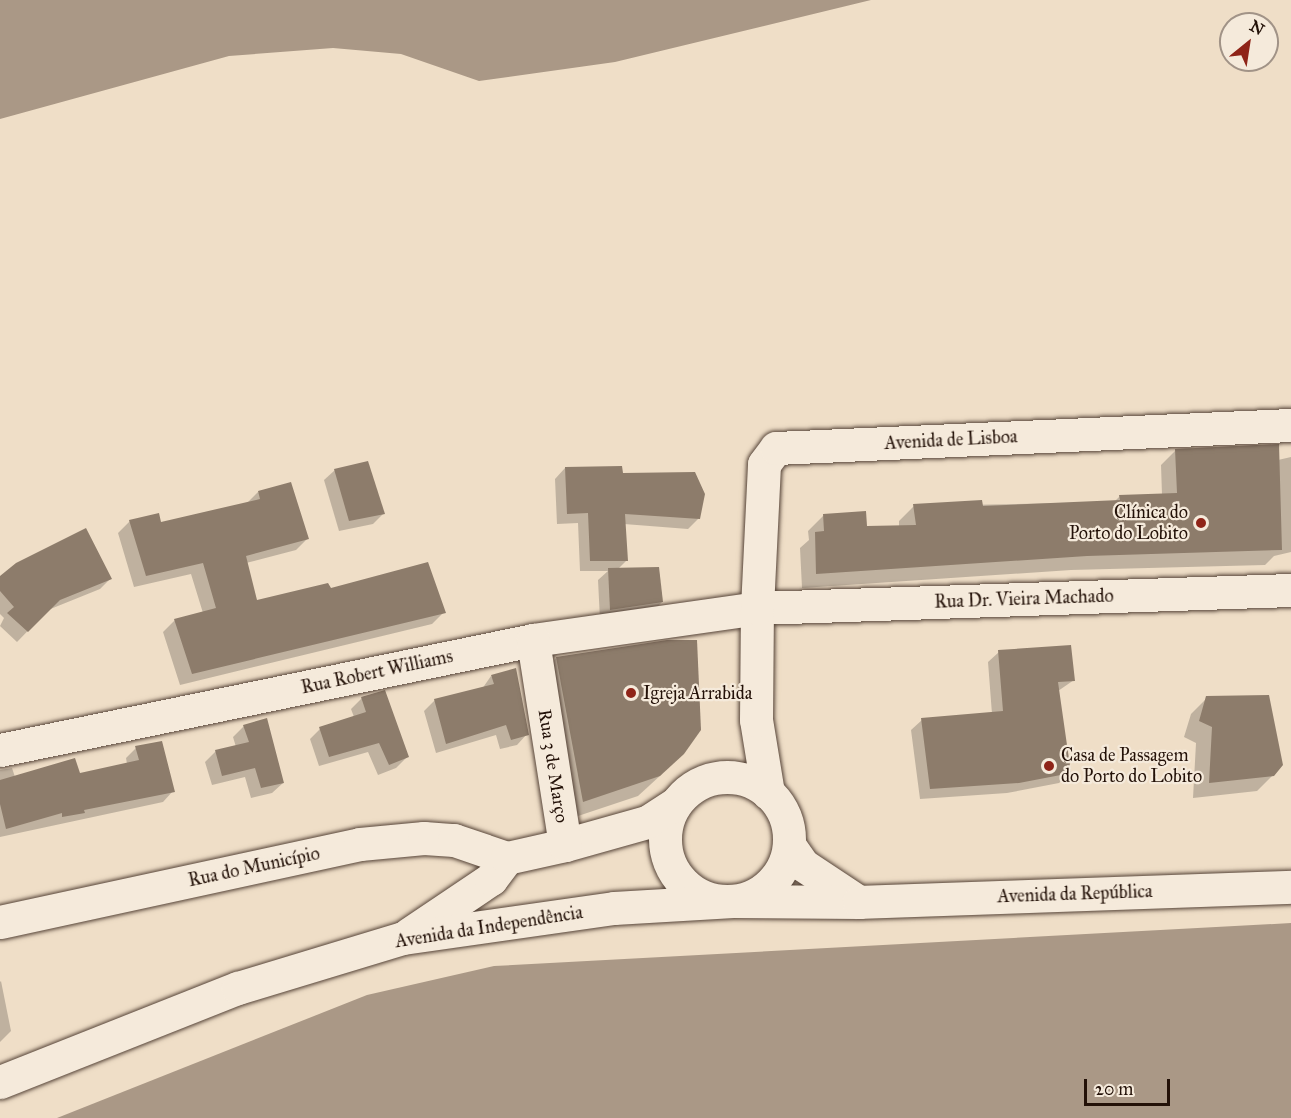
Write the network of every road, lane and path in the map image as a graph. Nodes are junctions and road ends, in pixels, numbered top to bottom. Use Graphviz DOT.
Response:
graph roads {
  1 [pos="1291,425"];
  2 [pos="1291,590"];
  3 [pos="757,608"];
  4 [pos="533,640"];
  5 [pos="756,720"];
  6 [pos="0,750"];
  7 [pos="703,782"];
  8 [pos="768,793"];
  9 [pos="675,804"];
  10 [pos="565,845"];
  11 [pos="789,845"];
  12 [pos="507,858"];
  13 [pos="1291,887"];
  14 [pos="733,901"];
  15 [pos="859,902"];
  16 [pos="0,922"];
  17 [pos="403,938"];
  18 [pos="0,1082"];
  1 -- 3 [label="street, Avenida de Lisboa"];
  2 -- 3 [label="street, Rua Dr. Vieira Machado"];
  3 -- 4 [label="street, Rua Robert Williams"];
  3 -- 5 [label="street"];
  4 -- 6 [label="street, Rua Robert Williams"];
  4 -- 10 [label="street, Rua 3 de Março"];
  5 -- 7 [label="street"];
  5 -- 8 [label="street"];
  7 -- 8 [label="street"];
  7 -- 9 [label="street"];
  8 -- 11 [label="street"];
  9 -- 10 [label="street"];
  9 -- 14 [label="street"];
  10 -- 12 [label="street, Rua 3 de Março"];
  11 -- 14 [label="street"];
  11 -- 15 [label="street"];
  12 -- 16 [label="street, Rua do Município"];
  12 -- 17 [label="street"];
  13 -- 15 [label="street, Avenida da República"];
  14 -- 15 [label="street, Avenida da Independência"];
  14 -- 17 [label="street, Avenida da Independência"];
  17 -- 18 [label="street, Avenida da Independência"];
}
